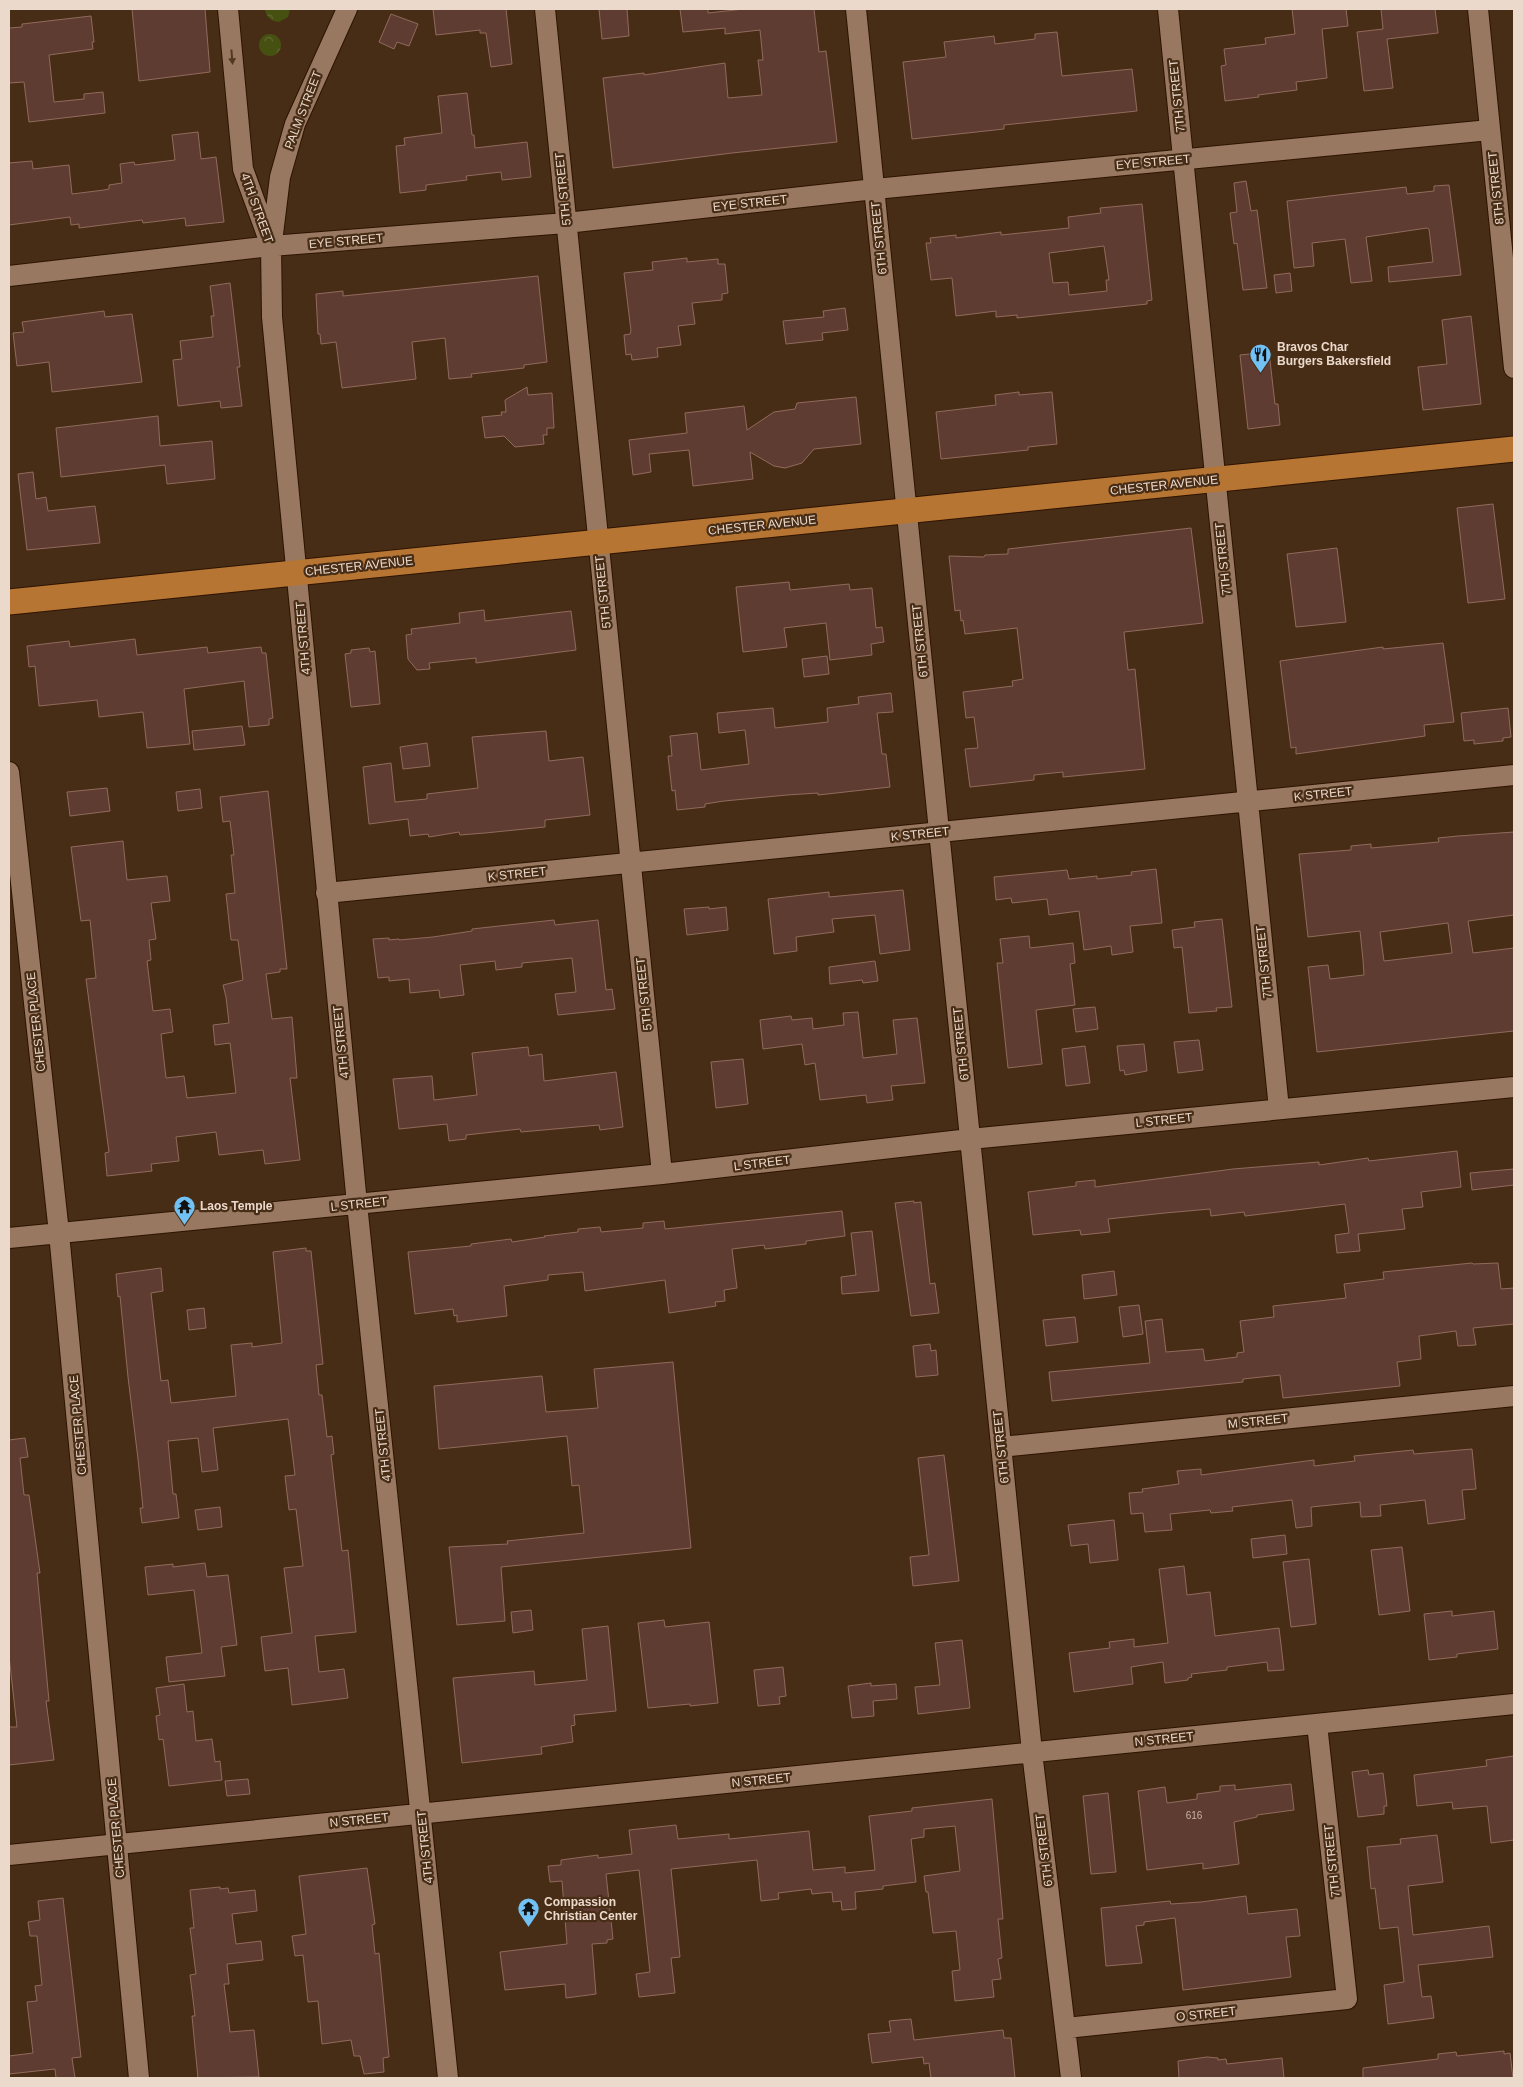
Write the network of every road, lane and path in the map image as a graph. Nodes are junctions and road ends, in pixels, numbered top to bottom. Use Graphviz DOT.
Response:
graph roads {
  1 [pos="228,9"];
  2 [pos="347,9"];
  3 [pos="545,9"];
  4 [pos="856,9"];
  5 [pos="1168,9"];
  6 [pos="1478,9"];
  7 [pos="1490,130"];
  8 [pos="1183,159"];
  9 [pos="874,189"];
  10 [pos="566,223"];
  11 [pos="271,246"];
  12 [pos="9,276"];
  13 [pos="1514,368"];
  14 [pos="1514,449"];
  15 [pos="1215,479"];
  16 [pos="907,511"];
  17 [pos="598,542"];
  18 [pos="297,573"];
  19 [pos="9,602"];
  20 [pos="9,772"];
  21 [pos="1514,775"];
  22 [pos="1248,801"];
  23 [pos="939,832"];
  24 [pos="631,863"];
  25 [pos="326,894"];
  26 [pos="1514,1087"];
  27 [pos="1279,1109"];
  28 [pos="970,1139"];
  29 [pos="662,1174"];
  30 [pos="357,1204"];
  31 [pos="59,1232"];
  32 [pos="9,1238"];
  33 [pos="1514,1396"];
  34 [pos="1001,1447"];
  35 [pos="1514,1704"];
  36 [pos="1317,1724"];
  37 [pos="1032,1752"];
  38 [pos="422,1814"];
  39 [pos="117,1845"];
  40 [pos="9,1856"];
  41 [pos="1347,1999"];
  42 [pos="1066,2028"];
  43 [pos="140,2078"];
  44 [pos="448,2078"];
  45 [pos="1071,2078"];
  1 -- 11 [label="street, 4TH STREET, one-way"];
  2 -- 11 [label="street, PALM STREET"];
  3 -- 10 [label="street, 5TH STREET"];
  4 -- 9 [label="street, 6TH STREET"];
  5 -- 8 [label="street, 7TH STREET"];
  6 -- 7 [label="street, 8TH STREET"];
  7 -- 8 [label="street, EYE STREET"];
  7 -- 13 [label="street, 8TH STREET"];
  8 -- 9 [label="street, EYE STREET"];
  8 -- 15 [label="street, 7TH STREET"];
  9 -- 10 [label="street, EYE STREET"];
  9 -- 16 [label="street, 6TH STREET"];
  10 -- 11 [label="street, EYE STREET"];
  10 -- 17 [label="street, 5TH STREET"];
  11 -- 12 [label="street, EYE STREET"];
  11 -- 18 [label="street, 4TH STREET"];
  14 -- 15 [label="main road, CHESTER AVENUE"];
  15 -- 16 [label="main road, CHESTER AVENUE"];
  15 -- 22 [label="street, 7TH STREET"];
  16 -- 17 [label="main road, CHESTER AVENUE"];
  16 -- 23 [label="street, 6TH STREET"];
  17 -- 18 [label="main road, CHESTER AVENUE"];
  17 -- 24 [label="street, 5TH STREET"];
  18 -- 19 [label="main road, CHESTER AVENUE"];
  18 -- 25 [label="street, 4TH STREET"];
  20 -- 31 [label="street, CHESTER PLACE"];
  21 -- 22 [label="street, K STREET"];
  22 -- 23 [label="street, K STREET"];
  22 -- 27 [label="street, 7TH STREET"];
  23 -- 24 [label="street, K STREET"];
  23 -- 28 [label="street, 6TH STREET"];
  24 -- 25 [label="street, K STREET"];
  24 -- 29 [label="street, 5TH STREET"];
  25 -- 30 [label="street, 4TH STREET"];
  26 -- 27 [label="street, L STREET"];
  27 -- 28 [label="street, L STREET"];
  28 -- 29 [label="street, L STREET"];
  28 -- 34 [label="street, 6TH STREET"];
  29 -- 30 [label="street, L STREET"];
  30 -- 31 [label="street, L STREET"];
  30 -- 38 [label="street, 4TH STREET"];
  31 -- 32 [label="street, L STREET"];
  31 -- 39 [label="street, CHESTER PLACE"];
  33 -- 34 [label="street, M STREET"];
  34 -- 37 [label="street, 6TH STREET"];
  35 -- 36 [label="street, N STREET"];
  36 -- 37 [label="street, N STREET"];
  36 -- 41 [label="street, 7TH STREET"];
  37 -- 38 [label="street, N STREET"];
  37 -- 42 [label="street, 6TH STREET"];
  38 -- 39 [label="street, N STREET"];
  38 -- 44 [label="street, 4TH STREET"];
  39 -- 40 [label="street, N STREET"];
  39 -- 43 [label="street, CHESTER PLACE"];
  41 -- 42 [label="street, O STREET"];
  42 -- 45 [label="street, 6TH STREET"];
}
